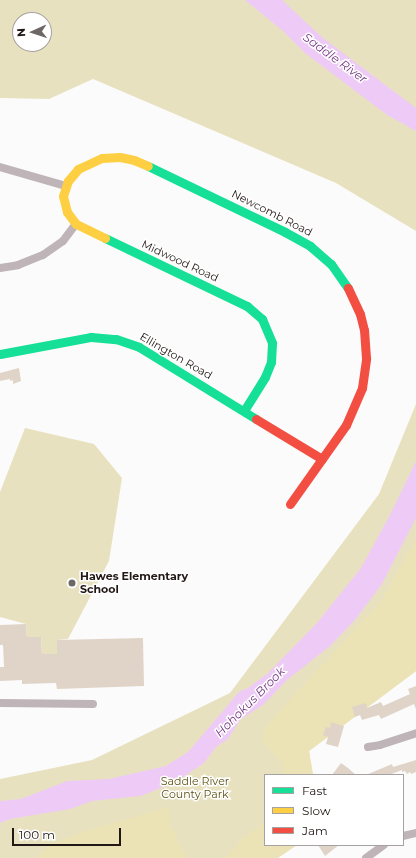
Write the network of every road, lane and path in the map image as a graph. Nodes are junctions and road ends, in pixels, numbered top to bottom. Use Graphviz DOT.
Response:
graph roads {
  1 [pos="0,167"];
  2 [pos="66,186"];
  3 [pos="76,224"];
  4 [pos="0,268"];
  5 [pos="0,354"];
  6 [pos="244,410"];
  7 [pos="322,459"];
  8 [pos="290,504"];
  9 [pos="0,703"];
  10 [pos="93,704"];
  11 [pos="416,732"];
  12 [pos="368,747"];
  13 [pos="416,833"];
  14 [pos="404,836"];
  15 [pos="383,846"];
  16 [pos="366,858"];
  1 -- 2 [label="street"];
  2 -- 3 [label="street"];
  2 -- 7 [label="street, Newcomb Road"];
  3 -- 4 [label="street"];
  3 -- 6 [label="street, Midwood Road"];
  5 -- 6 [label="street, Ellington Road"];
  6 -- 7 [label="street, Ellington Road"];
  7 -- 8 [label="street, Newcomb Road"];
  9 -- 10 [label="street"];
  11 -- 12 [label="street"];
  13 -- 14 [label="street"];
  15 -- 16 [label="street"];
}
